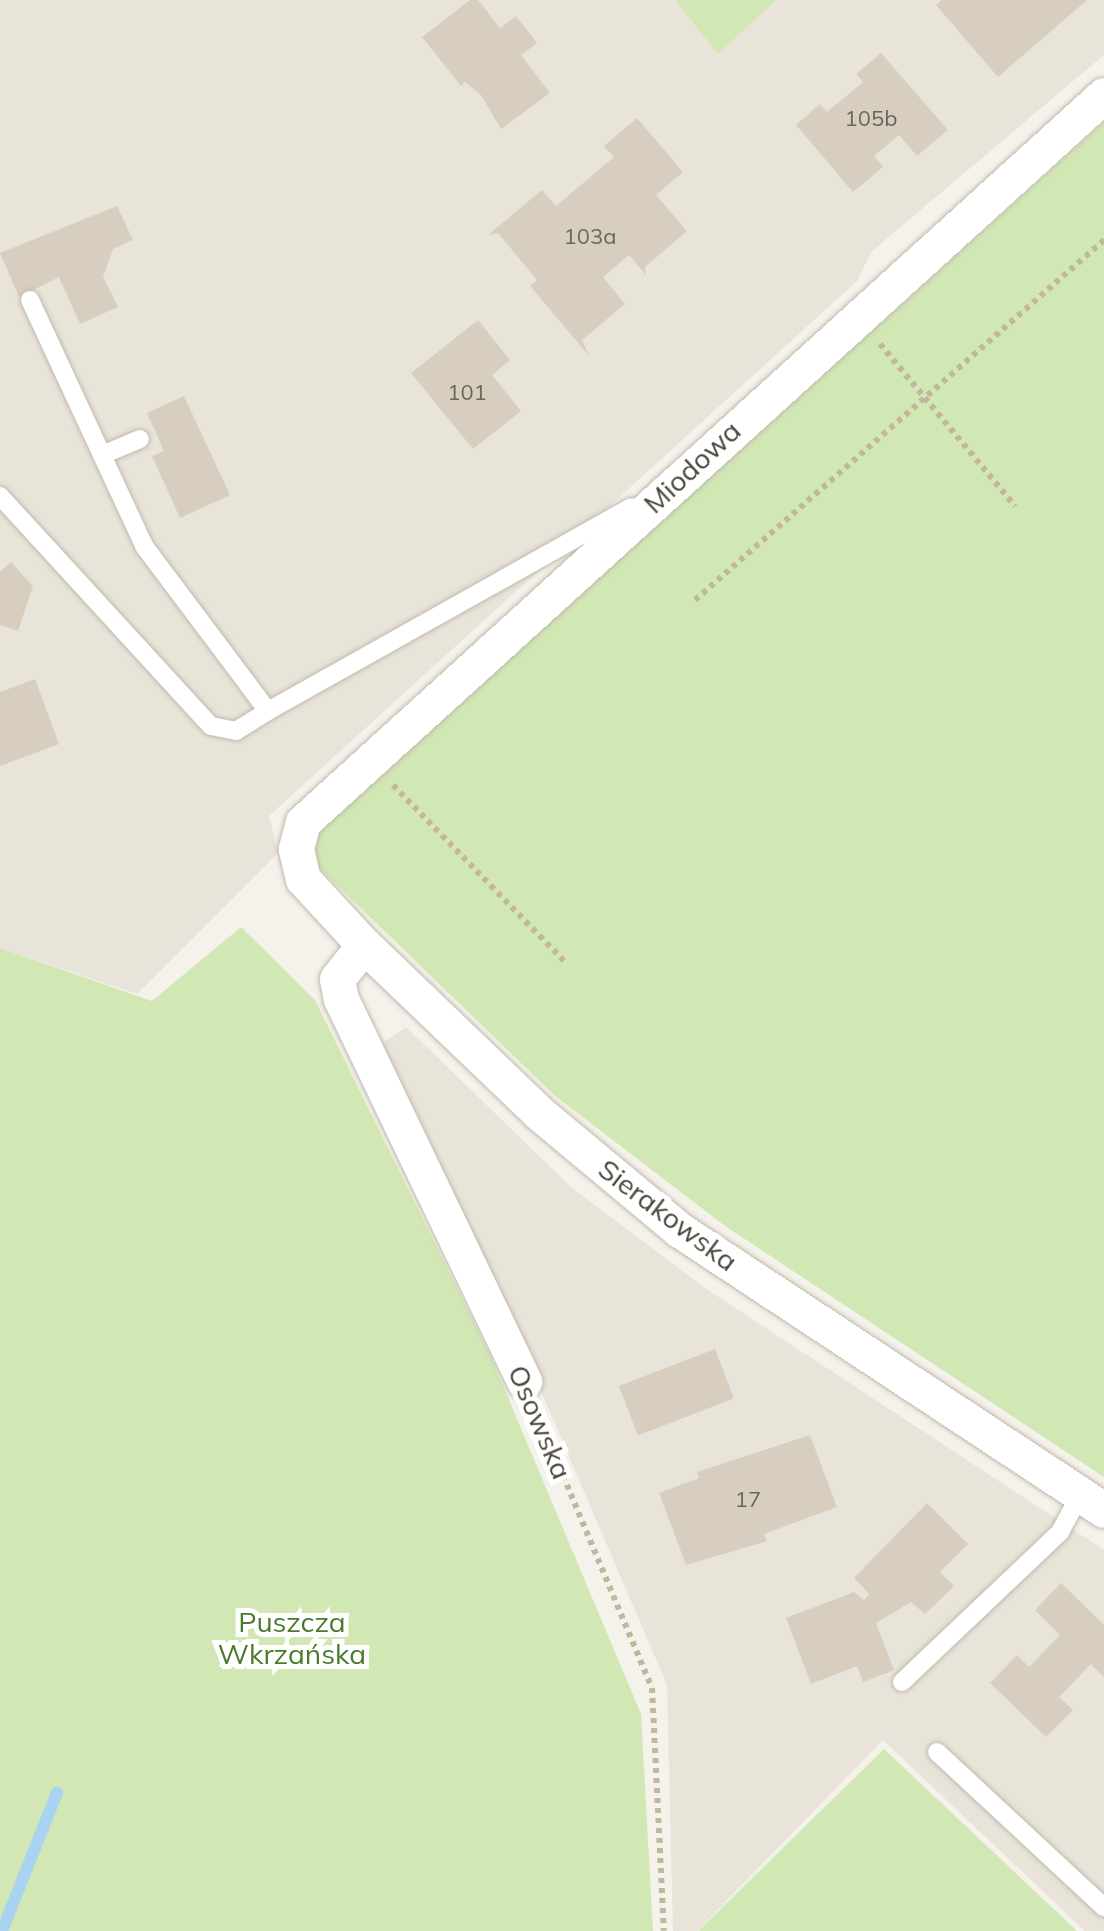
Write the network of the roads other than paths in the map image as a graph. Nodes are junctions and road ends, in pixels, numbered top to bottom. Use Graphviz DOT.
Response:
graph roads {
  1 [pos="1104,95"];
  2 [pos="30,300"];
  3 [pos="140,439"];
  4 [pos="102,456"];
  5 [pos="670,485"];
  6 [pos="0,496"];
  7 [pos="268,711"];
  8 [pos="296,849"];
  9 [pos="364,945"];
  10 [pos="524,1381"];
  11 [pos="1092,1502"];
  12 [pos="902,1682"];
  13 [pos="938,1752"];
  14 [pos="1104,1907"];
  1 -- 5 [label="street, Miodowa"];
  2 -- 4 [label="lane"];
  3 -- 4 [label="lane"];
  4 -- 7 [label="lane"];
  5 -- 7 [label="lane"];
  5 -- 8 [label="street, Miodowa"];
  6 -- 7 [label="lane"];
  8 -- 9 [label="street, Sierakowska"];
  9 -- 10 [label="street, Osowska"];
  9 -- 11 [label="street, Sierakowska"];
  11 -- 12 [label="lane"];
  13 -- 14 [label="lane"];
}
